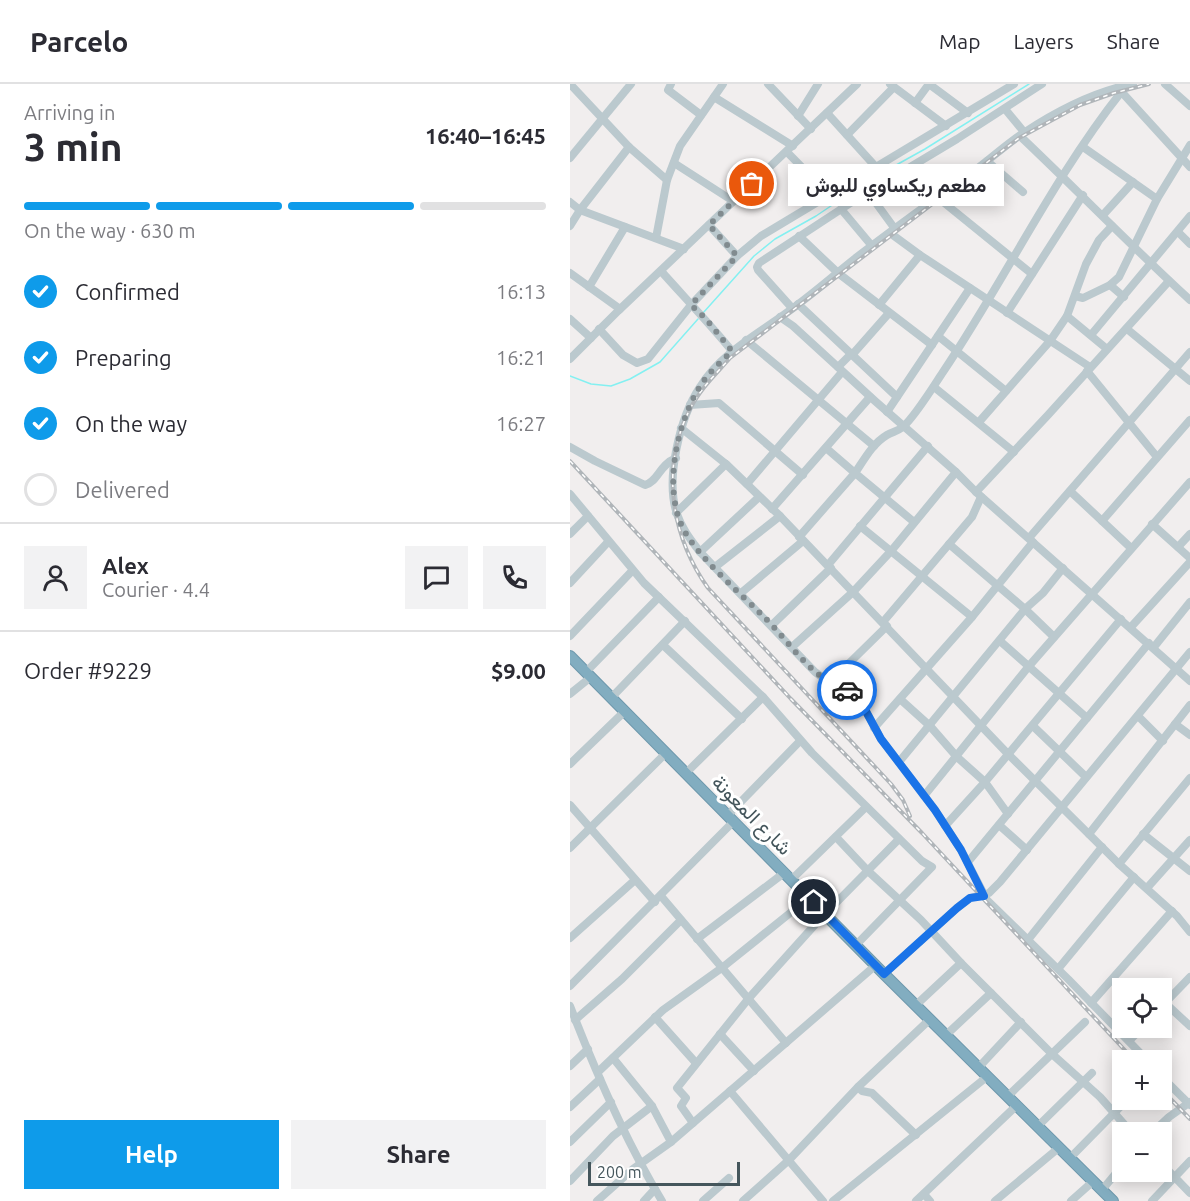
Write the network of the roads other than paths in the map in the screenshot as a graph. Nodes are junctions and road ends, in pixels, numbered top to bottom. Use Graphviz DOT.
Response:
graph roads {
  1 [pos="570,84"];
  2 [pos="631,84"];
  3 [pos="671,84"];
  4 [pos="723,84"];
  5 [pos="768,84"];
  6 [pos="818,84"];
  7 [pos="857,84"];
  8 [pos="929,84"];
  9 [pos="995,84"];
  10 [pos="1014,84"];
  11 [pos="1042,84"];
  12 [pos="1133,84"];
  13 [pos="1166,84"];
  14 [pos="892,86"];
  15 [pos="1118,87"];
  16 [pos="1004,90"];
  17 [pos="714,97"];
  18 [pos="915,103"];
  19 [pos="1190,105"];
  20 [pos="1005,109"];
  21 [pos="827,113"];
  22 [pos="968,113"];
  23 [pos="701,115"];
  24 [pos="798,116"];
  25 [pos="602,118"];
  26 [pos="946,126"];
  27 [pos="811,129"];
  28 [pos="1022,134"];
  29 [pos="847,135"];
  30 [pos="1190,145"];
  31 [pos="629,147"];
  32 [pos="1083,147"];
  33 [pos="790,149"];
  34 [pos="570,158"];
  35 [pos="1182,158"];
  36 [pos="987,161"];
  37 [pos="674,163"];
  38 [pos="875,166"];
  39 [pos="1190,167"];
  40 [pos="1064,177"];
  41 [pos="667,180"];
  42 [pos="1133,182"];
  43 [pos="868,192"];
  44 [pos="1023,192"];
  45 [pos="828,194"];
  46 [pos="1083,195"];
  47 [pos="937,197"];
  48 [pos="1157,199"];
  49 [pos="734,201"];
  50 [pos="570,202"];
  51 [pos="841,209"];
  52 [pos="580,210"];
  53 [pos="1103,215"];
  54 [pos="1190,216"];
  55 [pos="709,225"];
  56 [pos="570,226"];
  57 [pos="1112,226"];
  58 [pos="626,227"];
  59 [pos="892,231"];
  60 [pos="1178,232"];
  61 [pos="799,236"];
  62 [pos="656,238"];
  63 [pos="1190,244"];
  64 [pos="872,246"];
  65 [pos="1132,247"];
  66 [pos="684,249"];
  67 [pos="920,255"];
  68 [pos="737,256"];
  69 [pos="1014,259"];
  70 [pos="1150,264"];
  71 [pos="661,272"];
  72 [pos="570,273"];
  73 [pos="838,273"];
  74 [pos="1032,274"];
  75 [pos="1169,281"];
  76 [pos="1110,285"];
  77 [pos="1190,286"];
  78 [pos="589,287"];
  79 [pos="970,288"];
  80 [pos="1183,294"];
  81 [pos="1075,296"];
  82 [pos="1125,297"];
  83 [pos="1190,300"];
  84 [pos="989,301"];
  85 [pos="879,305"];
  86 [pos="795,306"];
  87 [pos="692,307"];
  88 [pos="620,309"];
  89 [pos="889,313"];
  90 [pos="1007,313"];
  91 [pos="1067,316"];
  92 [pos="780,317"];
  93 [pos="570,319"];
  94 [pos="1127,328"];
  95 [pos="599,330"];
  96 [pos="1091,335"];
  97 [pos="938,336"];
  98 [pos="591,338"];
  99 [pos="746,340"];
  100 [pos="1050,341"];
  101 [pos="932,345"];
  102 [pos="1107,349"];
  103 [pos="732,351"];
  104 [pos="958,351"];
  105 [pos="1190,352"];
  106 [pos="851,355"];
  107 [pos="570,359"];
  108 [pos="1175,368"];
  109 [pos="1089,369"];
  110 [pos="840,370"];
  111 [pos="1190,381"];
  112 [pos="934,387"];
  113 [pos="1006,391"];
  114 [pos="870,397"];
  115 [pos="897,398"];
  116 [pos="818,399"];
  117 [pos="690,405"];
  118 [pos="886,412"];
  119 [pos="1190,420"];
  120 [pos="979,422"];
  121 [pos="1128,422"];
  122 [pos="846,423"];
  123 [pos="904,426"];
  124 [pos="681,428"];
  125 [pos="874,446"];
  126 [pos="928,446"];
  127 [pos="570,447"];
  128 [pos="826,448"];
  129 [pos="775,450"];
  130 [pos="1014,452"];
  131 [pos="1157,457"];
  132 [pos="675,458"];
  133 [pos="726,464"];
  134 [pos="956,472"];
  135 [pos="855,473"];
  136 [pos="803,474"];
  137 [pos="1190,482"];
  138 [pos="747,484"];
  139 [pos="1070,491"];
  140 [pos="570,494"];
  141 [pos="979,495"];
  142 [pos="759,497"];
  143 [pos="884,497"];
  144 [pos="772,509"];
  145 [pos="676,513"];
  146 [pos="588,516"];
  147 [pos="780,516"];
  148 [pos="1102,521"];
  149 [pos="914,522"];
  150 [pos="1152,524"];
  151 [pos="860,526"];
  152 [pos="570,534"];
  153 [pos="1190,534"];
  154 [pos="801,539"];
  155 [pos="1030,540"];
  156 [pos="609,542"];
  157 [pos="948,544"];
  158 [pos="1131,548"];
  159 [pos="1178,548"];
  160 [pos="892,550"];
  161 [pos="700,552"];
  162 [pos="1190,560"];
  163 [pos="715,567"];
  164 [pos="829,567"];
  165 [pos="1063,568"];
  166 [pos="632,571"];
  167 [pos="922,575"];
  168 [pos="570,583"];
  169 [pos="996,586"];
  170 [pos="853,592"];
  171 [pos="741,593"];
  172 [pos="1093,594"];
  173 [pos="659,597"];
  174 [pos="1190,602"];
  175 [pos="1025,609"];
  176 [pos="972,617"];
  177 [pos="1121,618"];
  178 [pos="685,621"];
  179 [pos="885,624"];
  180 [pos="772,625"];
  181 [pos="1131,627"];
  182 [pos="570,636"];
  183 [pos="1054,637"];
  184 [pos="1000,641"];
  185 [pos="663,645"];
  186 [pos="1151,645"];
  187 [pos="792,646"];
  188 [pos="1190,652"];
  189 [pos="570,656"];
  190 [pos="570,665"];
  191 [pos="1029,666"];
  192 [pos="927,669"];
  193 [pos="1177,669"];
  194 [pos="586,676"];
  195 [pos="1190,681"];
  196 [pos="830,682"];
  197 [pos="1058,693"];
  198 [pos="570,694"];
  199 [pos="612,697"];
  200 [pos="763,697"];
  201 [pos="954,697"];
  202 [pos="900,699"];
  203 [pos="1190,705"];
  204 [pos="623,714"];
  205 [pos="1138,716"];
  206 [pos="1087,718"];
  207 [pos="742,719"];
  208 [pos="1175,724"];
  209 [pos="930,726"];
  210 [pos="982,726"];
  211 [pos="1033,726"];
  212 [pos="874,728"];
  213 [pos="1190,735"];
  214 [pos="800,741"];
  215 [pos="1163,741"];
  216 [pos="1060,751"];
  217 [pos="1008,754"];
  218 [pos="662,757"];
  219 [pos="957,757"];
  220 [pos="899,762"];
  221 [pos="570,764"];
  222 [pos="686,773"];
  223 [pos="1086,777"];
  224 [pos="1190,778"];
  225 [pos="985,782"];
  226 [pos="1036,782"];
  227 [pos="924,796"];
  228 [pos="570,805"];
  229 [pos="866,807"];
  230 [pos="1062,808"];
  231 [pos="1008,814"];
  232 [pos="729,820"];
  233 [pos="999,825"];
  234 [pos="945,826"];
  235 [pos="591,828"];
  236 [pos="1089,834"];
  237 [pos="1143,834"];
  238 [pos="836,837"];
  239 [pos="899,839"];
  240 [pos="1190,840"];
  241 [pos="1102,847"];
  242 [pos="570,848"];
  243 [pos="1027,850"];
  244 [pos="1172,859"];
  245 [pos="968,862"];
  246 [pos="1119,864"];
  247 [pos="868,871"];
  248 [pos="1190,871"];
  249 [pos="1134,877"];
  250 [pos="785,878"];
  251 [pos="635,880"];
  252 [pos="1146,888"];
  253 [pos="984,896"];
  254 [pos="658,899"];
  255 [pos="805,901"];
  256 [pos="901,901"];
  257 [pos="1172,911"];
  258 [pos="823,916"];
  259 [pos="681,920"];
  260 [pos="931,931"];
  261 [pos="1190,932"];
  262 [pos="570,938"];
  263 [pos="697,939"];
  264 [pos="1027,941"];
  265 [pos="856,945"];
  266 [pos="961,963"];
  267 [pos="874,966"];
  268 [pos="723,967"];
  269 [pos="1058,969"];
  270 [pos="884,974"];
  271 [pos="1190,977"];
  272 [pos="570,986"];
  273 [pos="991,993"];
  274 [pos="1172,996"];
  275 [pos="749,998"];
  276 [pos="1091,1003"];
  277 [pos="916,1005"];
  278 [pos="570,1006"];
  279 [pos="1172,1012"];
  280 [pos="654,1017"];
  281 [pos="575,1020"];
  282 [pos="1021,1022"];
  283 [pos="1085,1022"];
  284 [pos="926,1023"];
  285 [pos="1190,1026"];
  286 [pos="720,1034"];
  287 [pos="946,1035"];
  288 [pos="1132,1038"];
  289 [pos="1129,1041"];
  290 [pos="786,1043"];
  291 [pos="588,1049"];
  292 [pos="1138,1050"];
  293 [pos="959,1052"];
  294 [pos="1052,1054"];
  295 [pos="613,1058"];
  296 [pos="696,1063"];
  297 [pos="570,1066"];
  298 [pos="979,1067"];
  299 [pos="754,1071"];
  300 [pos="1092,1073"];
  301 [pos="599,1075"];
  302 [pos="983,1080"];
  303 [pos="1082,1081"];
  304 [pos="858,1087"];
  305 [pos="1172,1087"];
  306 [pos="730,1092"];
  307 [pos="1008,1096"];
  308 [pos="610,1102"];
  309 [pos="1190,1104"];
  310 [pos="652,1106"];
  311 [pos="570,1107"];
  312 [pos="1013,1109"];
  313 [pos="1117,1110"];
  314 [pos="1113,1114"];
  315 [pos="1121,1122"];
  316 [pos="1164,1122"];
  317 [pos="693,1123"];
  318 [pos="1038,1126"];
  319 [pos="623,1130"];
  320 [pos="916,1135"];
  321 [pos="570,1142"];
  322 [pos="671,1142"];
  323 [pos="1055,1151"];
  324 [pos="1070,1158"];
  325 [pos="789,1161"];
  326 [pos="1190,1161"];
  327 [pos="640,1164"];
  328 [pos="1174,1176"];
  329 [pos="729,1178"];
  330 [pos="1112,1178"];
  331 [pos="570,1181"];
  332 [pos="1089,1185"];
  333 [pos="655,1189"];
  334 [pos="1102,1190"];
  335 [pos="1190,1193"];
  336 [pos="924,1194"];
  337 [pos="1190,1198"];
  338 [pos="597,1201"];
  339 [pos="644,1201"];
  340 [pos="662,1201"];
  341 [pos="703,1201"];
  342 [pos="742,1201"];
  343 [pos="823,1201"];
  344 [pos="833,1201"];
  345 [pos="916,1201"];
  346 [pos="930,1201"];
  347 [pos="994,1201"];
  348 [pos="1071,1201"];
  349 [pos="1105,1201"];
  350 [pos="1113,1201"];
  351 [pos="1152,1201"];
  352 [pos="1187,1201"];
  1 -- 25 [label="street"];
  2 -- 25 [label="street"];
  3 -- 23 [label="street"];
  4 -- 17 [label="street"];
  5 -- 24 [label="street"];
  6 -- 24 [label="street"];
  7 -- 21 [label="street"];
  8 -- 18 [label="street"];
  8 -- 22 [label="street"];
  9 -- 16 [label="street"];
  10 -- 16 [label="street"];
  11 -- 20 [label="street"];
  12 -- 15 [label="street"];
  13 -- 19 [label="street"];
  14 -- 18 [label="street"];
  14 -- 29 [label="street"];
  15 -- 28 [label="street"];
  15 -- 32 [label="street"];
  15 -- 35 [label="street"];
  16 -- 22 [label="street"];
  17 -- 23 [label="street"];
  17 -- 33 [label="street"];
  18 -- 26 [label="street"];
  20 -- 28 [label="street"];
  20 -- 43 [label="street"];
  21 -- 27 [label="street"];
  21 -- 29 [label="street"];
  22 -- 26 [label="street"];
  23 -- 37 [label="street"];
  24 -- 27 [label="street"];
  25 -- 31 [label="street"];
  25 -- 34 [label="street"];
  26 -- 38 [label="street"];
  27 -- 33 [label="street"];
  28 -- 36 [label="street"];
  28 -- 40 [label="street"];
  29 -- 38 [label="street"];
  30 -- 35 [label="street"];
  31 -- 41 [label="street"];
  31 -- 52 [label="street"];
  32 -- 40 [label="street"];
  32 -- 42 [label="street"];
  33 -- 45 [label="street"];
  33 -- 49 [label="street"];
  35 -- 39 [label="street"];
  35 -- 48 [label="street"];
  36 -- 44 [label="street"];
  36 -- 47 [label="street"];
  37 -- 41 [label="street"];
  37 -- 49 [label="street"];
  38 -- 45 [label="street"];
  40 -- 46 [label="street"];
  40 -- 69 [label="street"];
  41 -- 62 [label="street"];
  42 -- 48 [label="street"];
  42 -- 53 [label="street"];
  43 -- 51 [label="street"];
  43 -- 59 [label="street"];
  45 -- 68 [label="street"];
  46 -- 53 [label="street"];
  46 -- 74 [label="street"];
  47 -- 59 [label="street"];
  47 -- 69 [label="street"];
  48 -- 65 [label="street"];
  49 -- 55 [label="street"];
  50 -- 52 [label="street"];
  51 -- 61 [label="street"];
  51 -- 64 [label="street"];
  52 -- 56 [label="street"];
  52 -- 58 [label="street"];
  53 -- 57 [label="street"];
  54 -- 60 [label="street"];
  55 -- 66 [label="street"];
  55 -- 68 [label="street"];
  57 -- 65 [label="street"];
  57 -- 81 [label="street"];
  58 -- 62 [label="street"];
  58 -- 78 [label="street"];
  59 -- 64 [label="street"];
  59 -- 67 [label="street"];
  60 -- 63 [label="street"];
  60 -- 70 [label="street"];
  61 -- 73 [label="street"];
  61 -- 86 [label="street"];
  62 -- 66 [label="street"];
  64 -- 73 [label="street"];
  65 -- 70 [label="street"];
  65 -- 76 [label="street"];
  66 -- 71 [label="street"];
  67 -- 79 [label="street"];
  67 -- 85 [label="street"];
  68 -- 87 [label="street"];
  69 -- 74 [label="street"];
  69 -- 84 [label="street"];
  70 -- 75 [label="street"];
  70 -- 82 [label="street"];
  71 -- 87 [label="street"];
  71 -- 88 [label="street"];
  72 -- 78 [label="street"];
  73 -- 85 [label="street"];
  73 -- 86 [label="street"];
  74 -- 90 [label="street"];
  75 -- 80 [label="street"];
  75 -- 94 [label="street"];
  76 -- 81 [label="street"];
  76 -- 82 [label="street"];
  77 -- 80 [label="street"];
  78 -- 88 [label="street"];
  79 -- 84 [label="street"];
  79 -- 97 [label="street"];
  80 -- 83 [label="street"];
  81 -- 91 [label="street"];
  82 -- 96 [label="street"];
  84 -- 90 [label="street"];
  84 -- 104 [label="street"];
  85 -- 89 [label="street"];
  86 -- 92 [label="street"];
  86 -- 106 [label="street"];
  87 -- 95 [label="street"];
  87 -- 103 [label="street"];
  88 -- 95 [label="street"];
  89 -- 101 [label="street"];
  89 -- 106 [label="street"];
  90 -- 100 [label="street"];
  91 -- 96 [label="street"];
  91 -- 100 [label="street"];
  92 -- 99 [label="street"];
  92 -- 110 [label="street"];
  93 -- 98 [label="street"];
  94 -- 102 [label="street"];
  94 -- 108 [label="street"];
  95 -- 98 [label="street"];
  96 -- 102 [label="street"];
  97 -- 101 [label="street"];
  97 -- 104 [label="street"];
  98 -- 107 [label="street"];
  99 -- 103 [label="street"];
  99 -- 116 [label="street"];
  100 -- 109 [label="street"];
  100 -- 113 [label="street"];
  101 -- 115 [label="street"];
  102 -- 109 [label="street"];
  103 -- 117 [label="street"];
  104 -- 112 [label="street"];
  104 -- 113 [label="street"];
  105 -- 108 [label="street"];
  106 -- 110 [label="street"];
  106 -- 115 [label="street"];
  108 -- 111 [label="street"];
  108 -- 121 [label="street"];
  109 -- 121 [label="street"];
  109 -- 130 [label="street"];
  110 -- 114 [label="street"];
  110 -- 116 [label="street"];
  112 -- 120 [label="street"];
  112 -- 123 [label="street"];
  113 -- 120 [label="street"];
  114 -- 118 [label="street"];
  114 -- 122 [label="street"];
  115 -- 118 [label="street"];
  116 -- 122 [label="street"];
  116 -- 129 [label="street"];
  117 -- 124 [label="street"];
  117 -- 129 [label="street"];
  118 -- 123 [label="street"];
  119 -- 131 [label="street"];
  120 -- 130 [label="street"];
  121 -- 131 [label="street"];
  121 -- 139 [label="street"];
  122 -- 125 [label="street"];
  122 -- 128 [label="street"];
  123 -- 125 [label="street"];
  123 -- 126 [label="street"];
  124 -- 132 [label="street"];
  124 -- 133 [label="street"];
  125 -- 135 [label="street"];
  126 -- 134 [label="street"];
  126 -- 143 [label="street"];
  127 -- 132 [label="street"];
  128 -- 135 [label="street"];
  128 -- 136 [label="street"];
  129 -- 136 [label="street"];
  129 -- 138 [label="street"];
  130 -- 141 [label="street"];
  131 -- 148 [label="street"];
  132 -- 145 [label="street"];
  133 -- 138 [label="street"];
  133 -- 145 [label="street"];
  134 -- 141 [label="street"];
  134 -- 149 [label="street"];
  135 -- 143 [label="street"];
  135 -- 154 [label="street"];
  136 -- 144 [label="street"];
  137 -- 150 [label="street"];
  138 -- 142 [label="street"];
  139 -- 148 [label="street"];
  139 -- 155 [label="street"];
  140 -- 146 [label="street"];
  141 -- 155 [label="street"];
  141 -- 157 [label="street"];
  142 -- 144 [label="street"];
  142 -- 161 [label="street"];
  143 -- 149 [label="street"];
  143 -- 151 [label="street"];
  144 -- 147 [label="street"];
  145 -- 161 [label="street"];
  146 -- 152 [label="street"];
  146 -- 156 [label="street"];
  147 -- 154 [label="street"];
  147 -- 163 [label="street"];
  148 -- 158 [label="street"];
  149 -- 160 [label="street"];
  150 -- 158 [label="street"];
  150 -- 159 [label="street"];
  151 -- 160 [label="street"];
  151 -- 164 [label="street"];
  153 -- 159 [label="street"];
  154 -- 164 [label="street"];
  154 -- 171 [label="street"];
  155 -- 165 [label="street"];
  155 -- 169 [label="street"];
  156 -- 166 [label="street"];
  156 -- 168 [label="street"];
  157 -- 167 [label="street"];
  157 -- 169 [label="street"];
  158 -- 172 [label="street"];
  159 -- 162 [label="street"];
  160 -- 167 [label="street"];
  160 -- 170 [label="street"];
  161 -- 163 [label="street"];
  162 -- 181 [label="street"];
  163 -- 171 [label="street"];
  164 -- 170 [label="street"];
  164 -- 180 [label="street"];
  165 -- 172 [label="street"];
  165 -- 175 [label="street"];
  166 -- 173 [label="street"];
  166 -- 182 [label="street"];
  167 -- 176 [label="street"];
  167 -- 179 [label="street"];
  169 -- 175 [label="street"];
  169 -- 176 [label="street"];
  170 -- 179 [label="street"];
  170 -- 187 [label="street"];
  171 -- 180 [label="street"];
  172 -- 177 [label="street"];
  172 -- 183 [label="street"];
  173 -- 178 [label="street"];
  173 -- 194 [label="street"];
  174 -- 186 [label="street"];
  175 -- 183 [label="street"];
  175 -- 184 [label="street"];
  176 -- 192 [label="street"];
  177 -- 181 [label="street"];
  177 -- 197 [label="street"];
  178 -- 185 [label="street"];
  178 -- 200 [label="street"];
  179 -- 192 [label="street"];
  179 -- 196 [label="street"];
  180 -- 187 [label="street"];
  181 -- 186 [label="street"];
  183 -- 191 [label="street"];
  184 -- 191 [label="street"];
  184 -- 201 [label="street"];
  185 -- 199 [label="street"];
  185 -- 207 [label="street"];
  186 -- 193 [label="street"];
  186 -- 206 [label="street"];
  187 -- 196 [label="street"];
  188 -- 193 [label="street"];
  189 -- 194 [label="highway, شارع المعونة"];
  190 -- 194 [label="highway, شارع المعونة"];
  191 -- 197 [label="street"];
  191 -- 210 [label="street"];
  192 -- 201 [label="street"];
  192 -- 202 [label="street"];
  193 -- 195 [label="street"];
  193 -- 205 [label="street"];
  194 -- 198 [label="street"];
  194 -- 199 [label="highway, شارع المعونة"];
  194 -- 204 [label="highway, شارع المعونة"];
  196 -- 212 [label="street"];
  197 -- 206 [label="street"];
  197 -- 211 [label="street"];
  199 -- 204 [label="highway, شارع المعونة"];
  200 -- 207 [label="street"];
  200 -- 214 [label="street"];
  201 -- 209 [label="street"];
  201 -- 210 [label="street"];
  202 -- 209 [label="street"];
  202 -- 212 [label="street"];
  203 -- 208 [label="street"];
  204 -- 218 [label="highway, شارع المعونة"];
  204 -- 221 [label="street"];
  204 -- 222 [label="highway, شارع المعونة"];
  205 -- 215 [label="street"];
  205 -- 223 [label="street"];
  206 -- 216 [label="street"];
  207 -- 222 [label="street"];
  208 -- 213 [label="street"];
  208 -- 215 [label="street"];
  209 -- 219 [label="street"];
  209 -- 220 [label="street"];
  210 -- 217 [label="street"];
  210 -- 219 [label="street"];
  211 -- 216 [label="street"];
  211 -- 217 [label="street"];
  212 -- 220 [label="street"];
  214 -- 229 [label="street"];
  214 -- 232 [label="street"];
  215 -- 236 [label="street"];
  216 -- 223 [label="street"];
  216 -- 226 [label="street"];
  217 -- 225 [label="street"];
  217 -- 226 [label="street"];
  218 -- 232 [label="highway, شارع المعونة"];
  218 -- 235 [label="street"];
  219 -- 225 [label="street"];
  219 -- 227 [label="street"];
  220 -- 227 [label="street"];
  222 -- 232 [label="highway, شارع المعونة"];
  223 -- 230 [label="street"];
  224 -- 237 [label="street"];
  225 -- 231 [label="street"];
  225 -- 234 [label="street"];
  226 -- 230 [label="street"];
  226 -- 231 [label="street"];
  227 -- 234 [label="street"];
  228 -- 235 [label="street"];
  229 -- 238 [label="street"];
  229 -- 239 [label="street"];
  230 -- 236 [label="street"];
  230 -- 243 [label="street"];
  231 -- 233 [label="street"];
  232 -- 250 [label="highway, شارع المعونة"];
  232 -- 254 [label="street"];
  233 -- 243 [label="street"];
  233 -- 245 [label="street"];
  234 -- 245 [label="street"];
  235 -- 242 [label="street"];
  235 -- 251 [label="street"];
  236 -- 241 [label="street"];
  237 -- 244 [label="street"];
  237 -- 246 [label="street"];
  238 -- 247 [label="street"];
  238 -- 250 [label="street"];
  239 -- 247 [label="street"];
  239 -- 256 [label="street"];
  240 -- 244 [label="street"];
  241 -- 246 [label="street"];
  241 -- 264 [label="street"];
  243 -- 253 [label="street"];
  244 -- 248 [label="street"];
  244 -- 252 [label="street"];
  245 -- 253 [label="street"];
  246 -- 249 [label="street"];
  247 -- 256 [label="street"];
  247 -- 258 [label="street"];
  249 -- 252 [label="street"];
  249 -- 269 [label="street"];
  250 -- 255 [label="highway, شارع المعونة"];
  250 -- 258 [label="highway, شارع المعونة"];
  250 -- 263 [label="street"];
  251 -- 254 [label="street"];
  251 -- 262 [label="street"];
  252 -- 257 [label="street"];
  253 -- 260 [label="street"];
  253 -- 264 [label="street"];
  254 -- 259 [label="street"];
  254 -- 272 [label="street"];
  255 -- 258 [label="highway, شارع المعونة"];
  255 -- 268 [label="street"];
  256 -- 260 [label="street"];
  256 -- 265 [label="street"];
  257 -- 261 [label="street"];
  257 -- 276 [label="street"];
  258 -- 265 [label="highway, شارع المعونة"];
  258 -- 267 [label="highway, شارع المعونة"];
  258 -- 275 [label="street"];
  259 -- 263 [label="street"];
  259 -- 281 [label="street"];
  260 -- 266 [label="street"];
  260 -- 270 [label="street"];
  263 -- 268 [label="street"];
  264 -- 269 [label="street"];
  265 -- 267 [label="highway, شارع المعونة"];
  266 -- 273 [label="street"];
  266 -- 277 [label="street"];
  267 -- 270 [label="highway, شارع المعونة"];
  267 -- 284 [label="highway, شارع المعونة"];
  267 -- 290 [label="street"];
  268 -- 275 [label="street"];
  268 -- 280 [label="street"];
  269 -- 276 [label="street"];
  270 -- 277 [label="highway, شارع المعونة"];
  271 -- 274 [label="street"];
  273 -- 282 [label="street"];
  273 -- 287 [label="street"];
  275 -- 286 [label="street"];
  275 -- 290 [label="street"];
  276 -- 289 [label="street"];
  277 -- 287 [label="highway, شارع المعونة"];
  278 -- 281 [label="street"];
  279 -- 285 [label="street"];
  280 -- 295 [label="street"];
  280 -- 296 [label="street"];
  281 -- 291 [label="street"];
  282 -- 294 [label="street"];
  282 -- 298 [label="street"];
  283 -- 294 [label="street"];
  284 -- 293 [label="highway, شارع المعونة"];
  284 -- 304 [label="street"];
  286 -- 296 [label="street"];
  286 -- 299 [label="street"];
  287 -- 293 [label="highway, شارع المعونة"];
  288 -- 289 [label="street"];
  289 -- 292 [label="street"];
  290 -- 299 [label="street"];
  291 -- 297 [label="street"];
  291 -- 301 [label="street"];
  293 -- 298 [label="highway, شارع المعونة"];
  293 -- 302 [label="highway, شارع المعونة"];
  294 -- 303 [label="street"];
  294 -- 307 [label="street"];
  295 -- 301 [label="street"];
  295 -- 310 [label="street"];
  296 -- 317 [label="street"];
  298 -- 307 [label="highway, شارع المعونة"];
  299 -- 306 [label="street"];
  300 -- 303 [label="street"];
  301 -- 308 [label="street"];
  301 -- 311 [label="street"];
  302 -- 312 [label="highway, شارع المعونة"];
  302 -- 320 [label="street"];
  303 -- 314 [label="street"];
  303 -- 318 [label="street"];
  304 -- 320 [label="street"];
  304 -- 325 [label="street"];
  305 -- 309 [label="street"];
  306 -- 317 [label="street"];
  306 -- 325 [label="street"];
  307 -- 318 [label="highway, شارع المعونة"];
  308 -- 319 [label="street"];
  308 -- 321 [label="street"];
  309 -- 316 [label="street"];
  310 -- 319 [label="street"];
  310 -- 322 [label="street"];
  312 -- 323 [label="highway, شارع المعونة"];
  312 -- 336 [label="street"];
  313 -- 314 [label="street"];
  314 -- 315 [label="street"];
  314 -- 324 [label="street"];
  317 -- 322 [label="street"];
  318 -- 324 [label="highway, شارع المعونة"];
  319 -- 327 [label="street"];
  319 -- 331 [label="street"];
  320 -- 344 [label="street"];
  322 -- 327 [label="street"];
  323 -- 332 [label="highway, شارع المعونة"];
  323 -- 347 [label="street"];
  324 -- 334 [label="highway, شارع المعونة"];
  325 -- 342 [label="street"];
  325 -- 343 [label="street"];
  326 -- 328 [label="street"];
  327 -- 333 [label="street"];
  327 -- 338 [label="street"];
  328 -- 335 [label="street"];
  328 -- 351 [label="street"];
  329 -- 341 [label="street"];
  330 -- 334 [label="street"];
  332 -- 348 [label="street"];
  332 -- 349 [label="highway, شارع المعونة"];
  333 -- 339 [label="street"];
  333 -- 340 [label="street"];
  334 -- 350 [label="highway, شارع المعونة"];
  336 -- 345 [label="street"];
  336 -- 346 [label="street"];
  337 -- 352 [label="street"];
}
